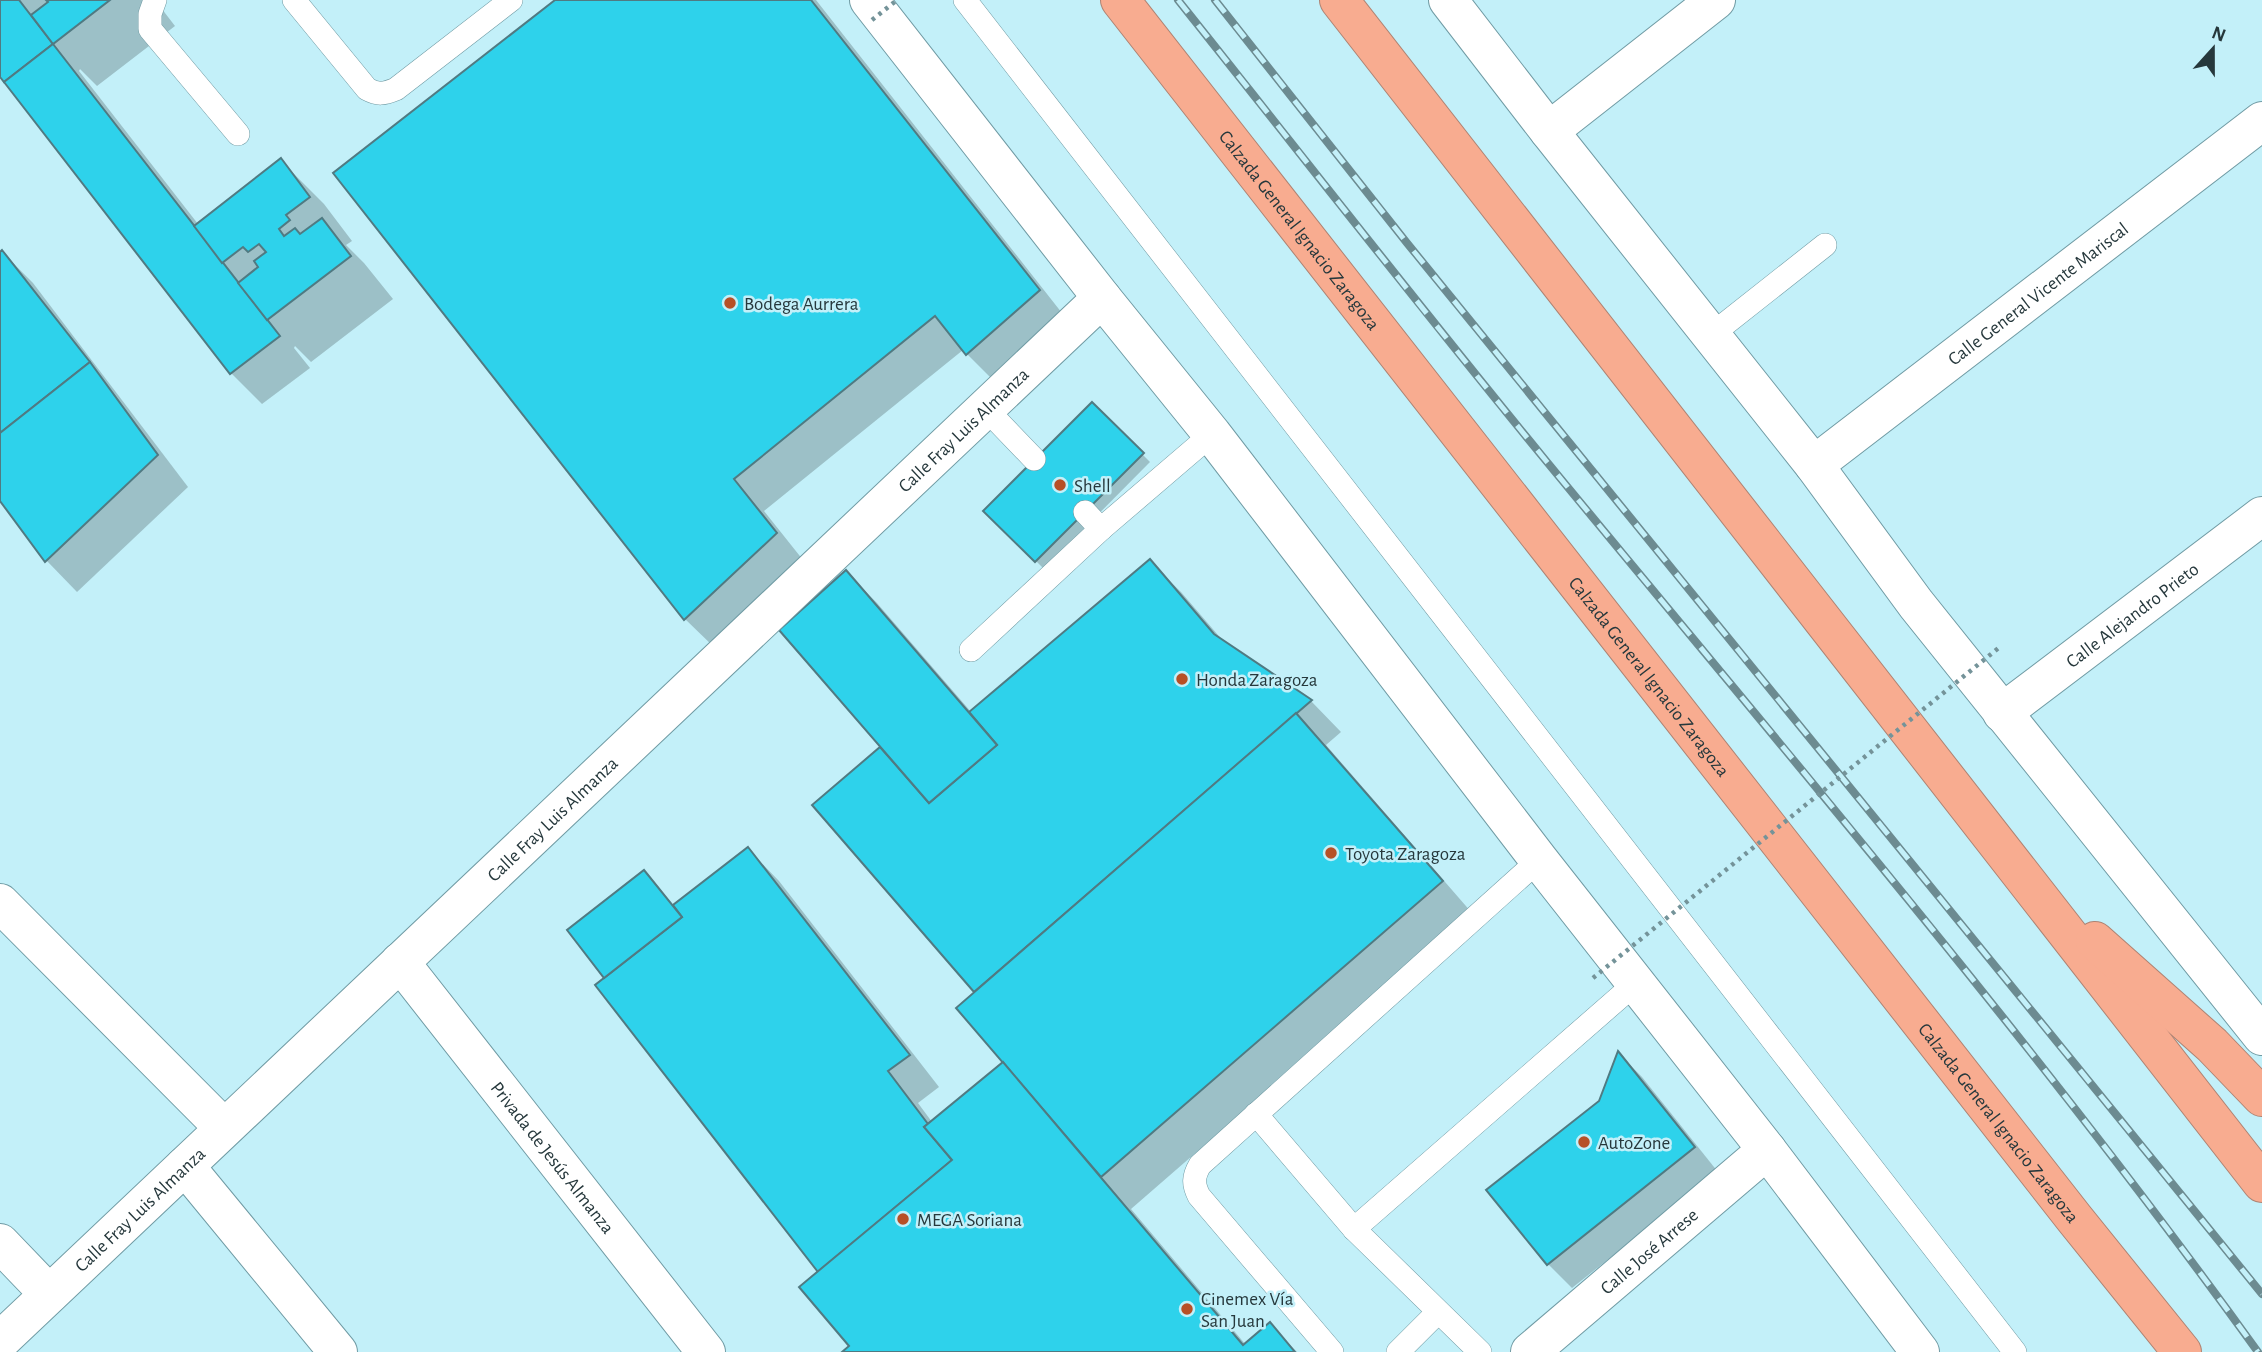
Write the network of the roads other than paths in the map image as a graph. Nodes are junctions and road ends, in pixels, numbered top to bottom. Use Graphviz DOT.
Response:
graph roads {
  1 [pos="155,0"];
  2 [pos="294,0"];
  3 [pos="511,0"];
  4 [pos="965,0"];
  5 [pos="1120,0"];
  6 [pos="1339,0"];
  7 [pos="1448,0"];
  8 [pos="1716,0"];
  9 [pos="870,10"];
  10 [pos="2262,121"];
  11 [pos="1549,131"];
  12 [pos="238,134"];
  13 [pos="1825,245"];
  14 [pos="1102,298"];
  15 [pos="1711,335"];
  16 [pos="985,408"];
  17 [pos="1212,433"];
  18 [pos="1034,459"];
  19 [pos="1814,465"];
  20 [pos="1084,512"];
  21 [pos="2262,516"];
  22 [pos="1101,528"];
  23 [pos="971,650"];
  24 [pos="2002,713"];
  25 [pos="1539,860"];
  26 [pos="2024,880"];
  27 [pos="0,903"];
  28 [pos="400,962"];
  29 [pos="1637,982"];
  30 [pos="2262,1036"];
  31 [pos="2262,1097"];
  32 [pos="1256,1114"];
  33 [pos="224,1128"];
  34 [pos="1767,1150"];
  35 [pos="185,1166"];
  36 [pos="2262,1183"];
  37 [pos="1354,1229"];
  38 [pos="0,1243"];
  39 [pos="50,1294"];
  40 [pos="1438,1312"];
  41 [pos="0,1340"];
  42 [pos="338,1352"];
  43 [pos="706,1352"];
  44 [pos="1332,1352"];
  45 [pos="1398,1352"];
  46 [pos="1480,1352"];
  47 [pos="1530,1352"];
  48 [pos="1920,1352"];
  49 [pos="2015,1352"];
  50 [pos="2182,1352"];
  1 -- 12 [label="lane"];
  2 -- 3 [label="lane"];
  4 -- 49 [label="lane"];
  5 -- 50 [label="highway, Calzada General Ignacio Zaragoza"];
  6 -- 26 [label="highway"];
  7 -- 11 [label="street"];
  8 -- 11 [label="street"];
  9 -- 14 [label="street"];
  10 -- 19 [label="street, Calle General Vicente Mariscal"];
  11 -- 15 [label="street"];
  13 -- 15 [label="lane"];
  14 -- 16 [label="street, Calle Fray Luis Almanza"];
  14 -- 17 [label="street"];
  15 -- 19 [label="street"];
  16 -- 18 [label="lane"];
  16 -- 28 [label="street, Calle Fray Luis Almanza"];
  17 -- 22 [label="lane"];
  17 -- 25 [label="street"];
  19 -- 24 [label="street"];
  20 -- 22 [label="lane"];
  21 -- 24 [label="street, Calle Alejandro Prieto"];
  22 -- 23 [label="lane"];
  24 -- 30 [label="street"];
  25 -- 29 [label="street"];
  25 -- 32 [label="lane"];
  26 -- 31 [label="highway"];
  26 -- 36 [label="highway"];
  27 -- 33 [label="street"];
  28 -- 33 [label="street, Calle Fray Luis Almanza"];
  28 -- 43 [label="street, Privada de Jesús Almanza"];
  29 -- 34 [label="street"];
  29 -- 37 [label="lane"];
  32 -- 37 [label="lane"];
  32 -- 44 [label="lane"];
  33 -- 35 [label="street, Calle Fray Luis Almanza"];
  34 -- 47 [label="street, Calle José Arrese"];
  34 -- 48 [label="street"];
  35 -- 39 [label="street, Calle Fray Luis Almanza"];
  35 -- 42 [label="street"];
  37 -- 40 [label="lane"];
  38 -- 39 [label="street"];
  39 -- 41 [label="street, Calle Fray Luis Almanza"];
  40 -- 45 [label="lane"];
  40 -- 46 [label="lane"];
}
